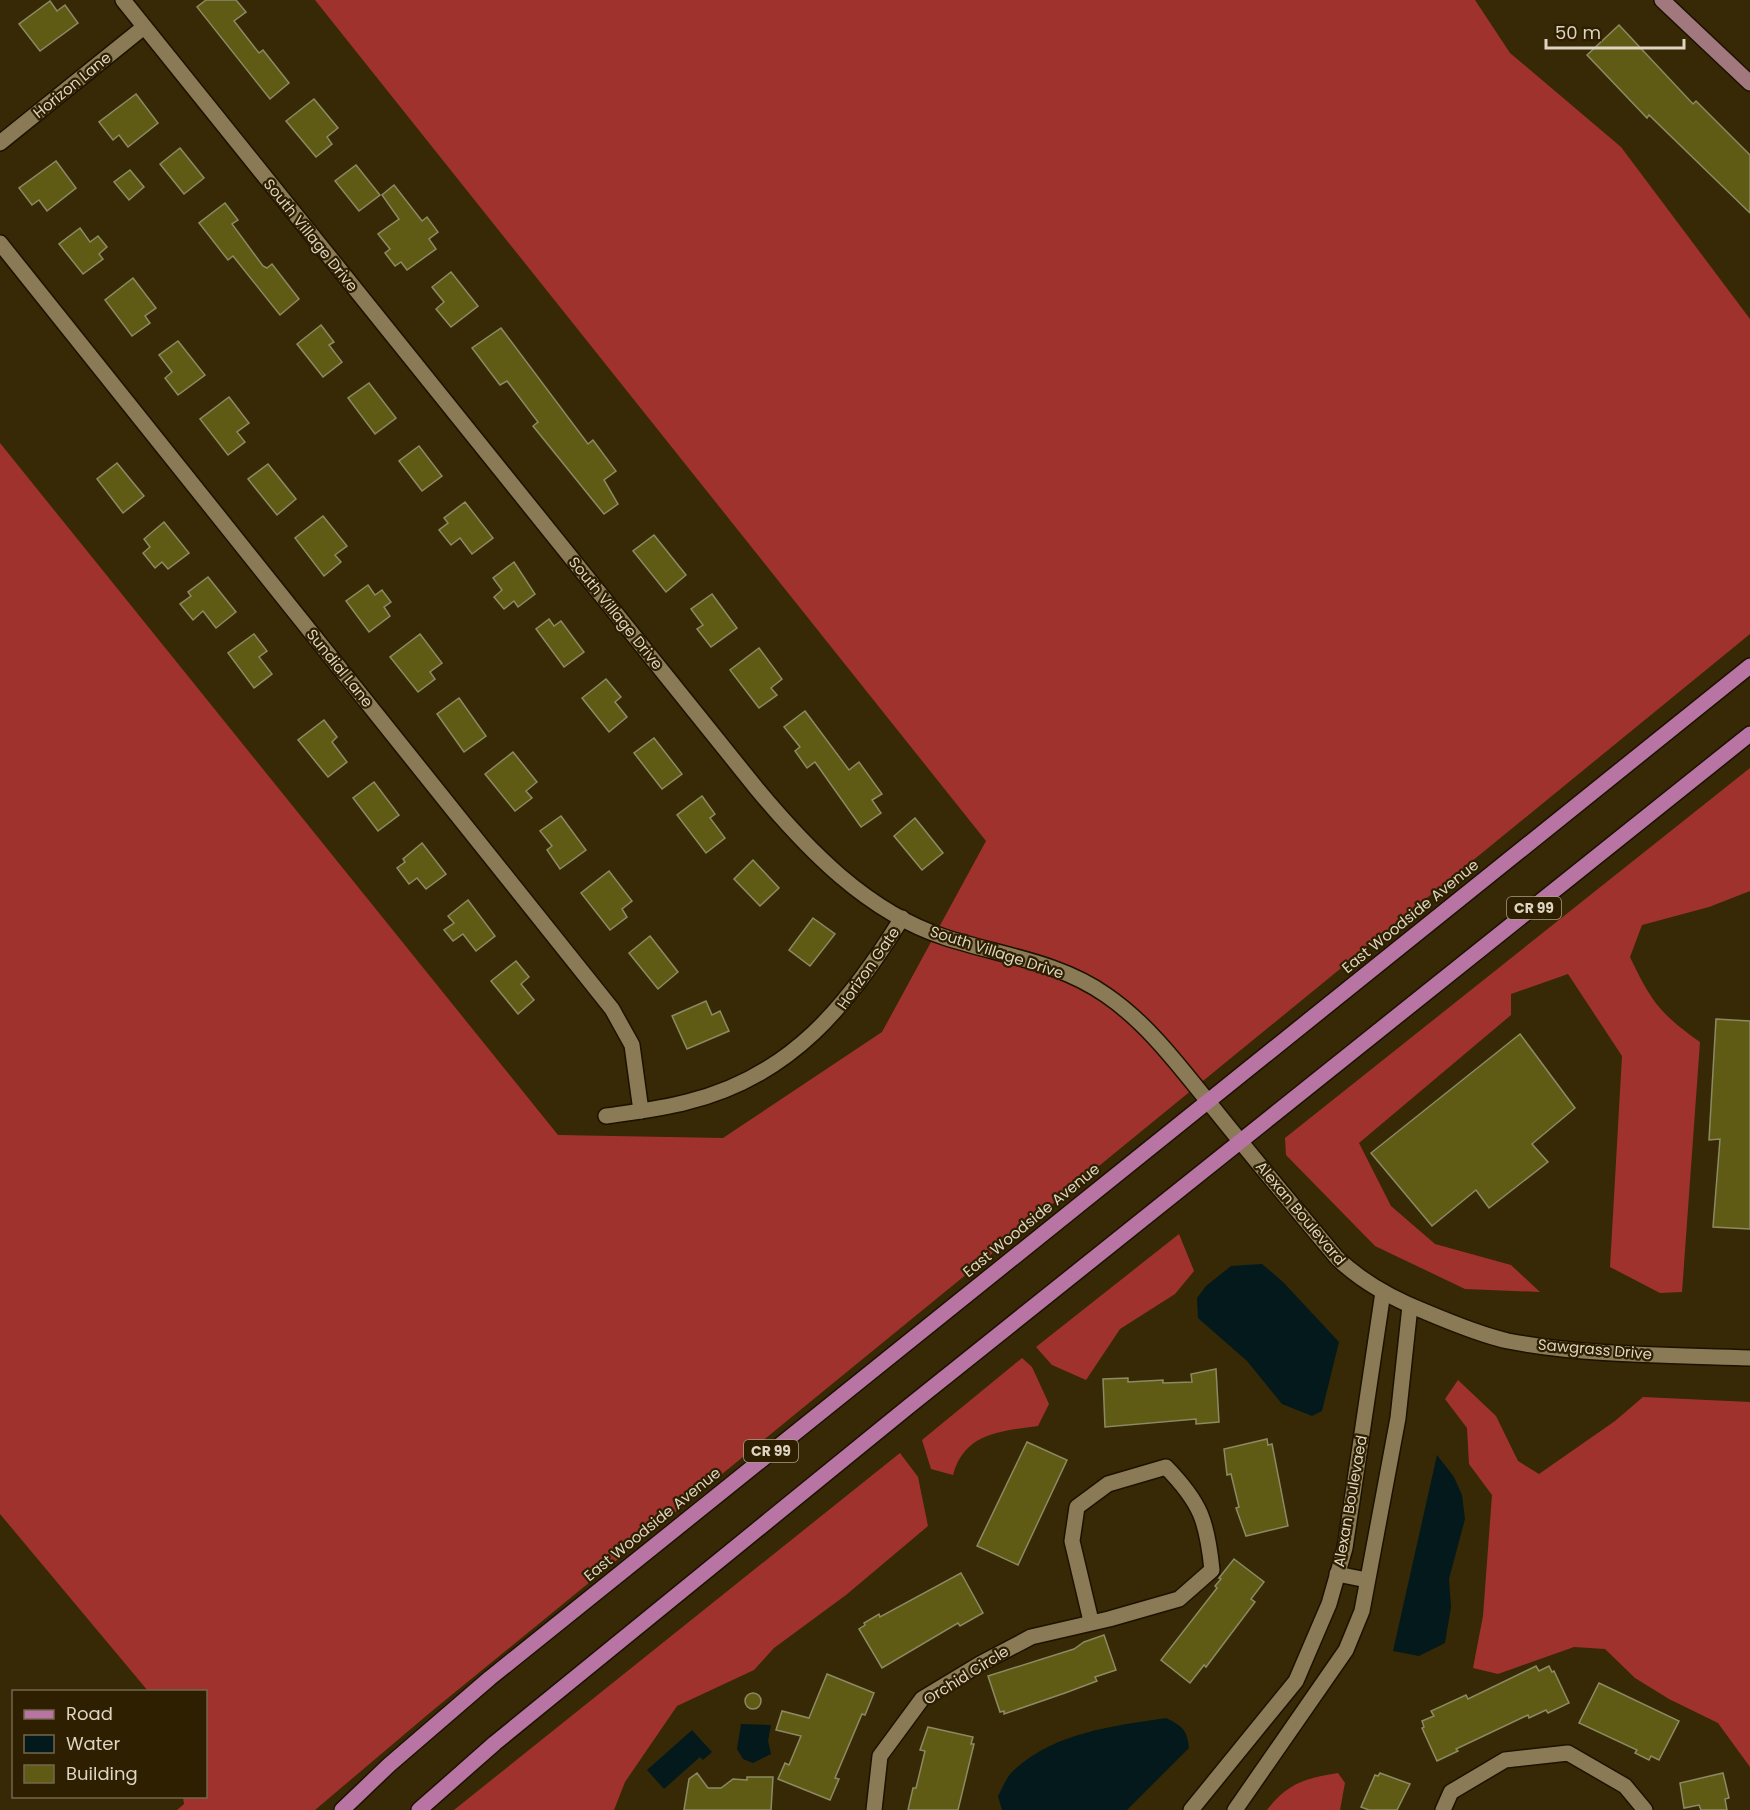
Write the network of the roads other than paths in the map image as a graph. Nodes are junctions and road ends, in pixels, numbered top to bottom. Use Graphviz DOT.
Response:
graph roads {
  1 [pos="123,0"];
  2 [pos="1662,0"];
  3 [pos="144,27"];
  4 [pos="1750,83"];
  5 [pos="0,143"];
  6 [pos="0,243"];
  7 [pos="1750,666"];
  8 [pos="1750,734"];
  9 [pos="902,918"];
  10 [pos="1207,1101"];
  11 [pos="642,1111"];
  12 [pos="606,1116"];
  13 [pos="1241,1142"];
  14 [pos="1383,1292"];
  15 [pos="1410,1306"];
  16 [pos="1750,1359"];
  17 [pos="1337,1574"];
  18 [pos="1367,1580"];
  19 [pos="1091,1621"];
  20 [pos="342,1810"];
  21 [pos="419,1810"];
  22 [pos="874,1810"];
  23 [pos="1191,1810"];
  24 [pos="1235,1810"];
  25 [pos="1443,1810"];
  26 [pos="1646,1810"];
  1 -- 3 [label="street, South Village Drive"];
  2 -- 4 [label="main road"];
  3 -- 5 [label="street, Horizon Lane"];
  3 -- 9 [label="street, South Village Drive"];
  6 -- 11 [label="street, Sundial Lane"];
  7 -- 10 [label="main road, East Woodside Avenue / CR 99"];
  8 -- 13 [label="main road, CR 99"];
  9 -- 10 [label="street, South Village Drive"];
  9 -- 11 [label="street, Horizon Gate"];
  10 -- 13 [label="street, Alexan Boulevard"];
  10 -- 20 [label="main road, East Woodside Avenue / CR 99"];
  11 -- 12 [label="street, Horizon Gate"];
  13 -- 14 [label="street, Alexan Boulevard"];
  13 -- 21 [label="main road, CR 99"];
  14 -- 15 [label="street, Alexan Boulevard"];
  14 -- 17 [label="street, Alexan Boulevaed"];
  15 -- 16 [label="street, Sawgrass Drive"];
  15 -- 18 [label="street, Alexan Boulevaed"];
  17 -- 18 [label="street"];
  17 -- 23 [label="street, Alexan Boulevaed"];
  18 -- 24 [label="street, Alexan Boulevaed"];
  19 -- 19 [label="street, Orchid Circle"];
  19 -- 22 [label="street, Orchid Circle"];
  25 -- 26 [label="street"];
}
